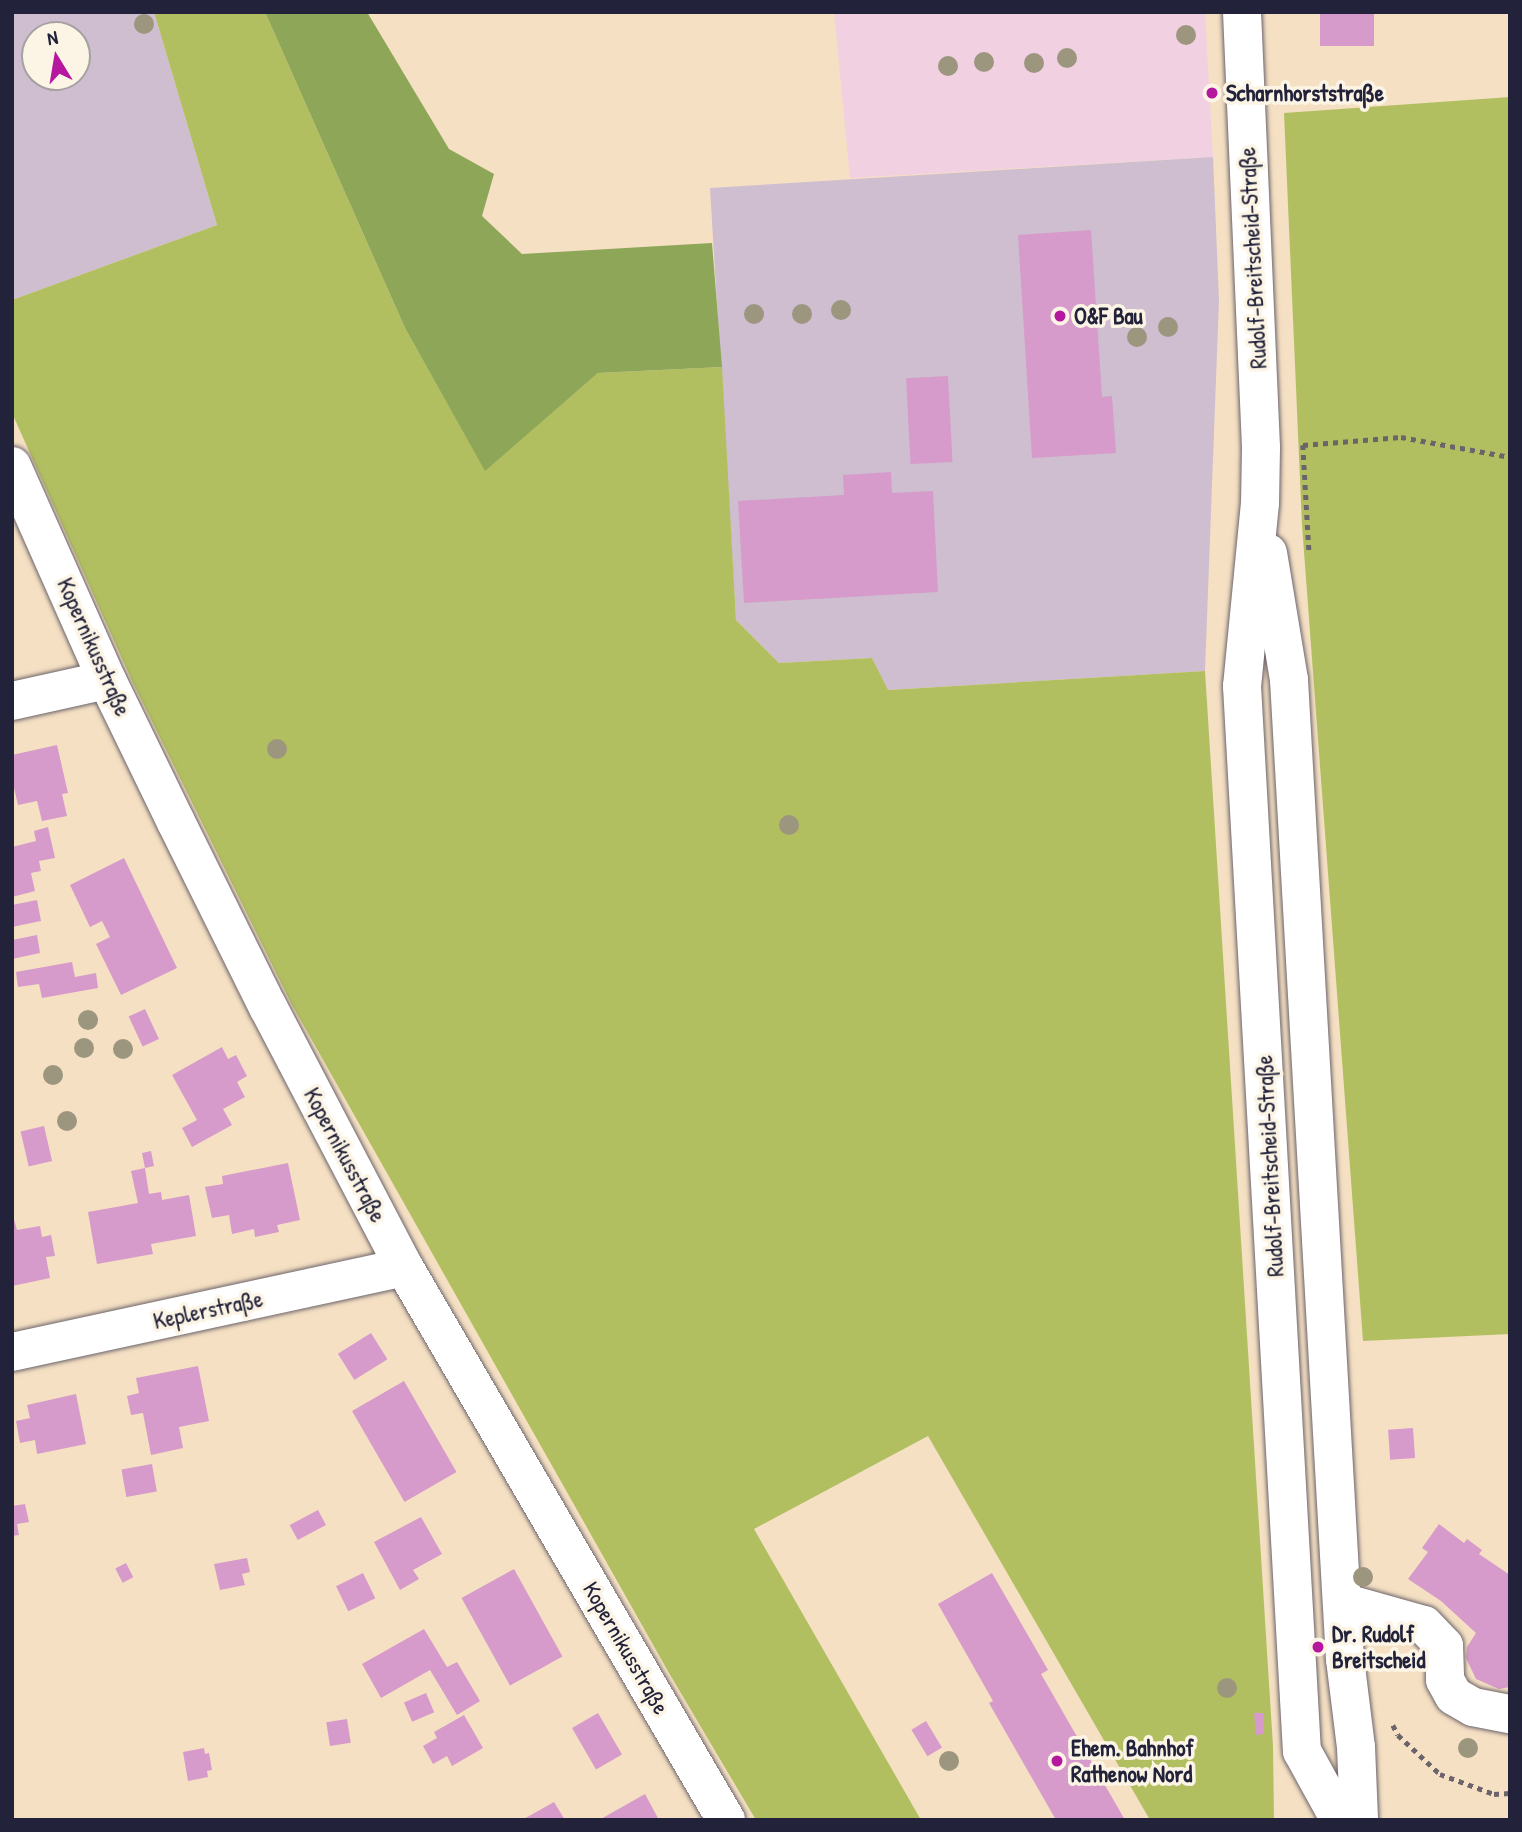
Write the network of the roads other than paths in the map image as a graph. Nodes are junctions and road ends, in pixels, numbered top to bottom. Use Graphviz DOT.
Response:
graph roads {
  1 [pos="1242,12"];
  2 [pos="12,466"];
  3 [pos="1260,503"];
  4 [pos="107,680"];
  5 [pos="12,701"];
  6 [pos="404,1267"];
  7 [pos="12,1352"];
  8 [pos="1342,1602"];
  9 [pos="1510,1714"];
  10 [pos="726,1820"];
  11 [pos="1340,1820"];
  12 [pos="1359,1820"];
  1 -- 3 [label="street, Rudolf-Breitscheid-Straße"];
  2 -- 4 [label="street, Kopernikusstraße"];
  3 -- 8 [label="street, Rudolf-Breitscheid-Straße"];
  3 -- 11 [label="street, Rudolf-Breitscheid-Straße"];
  4 -- 5 [label="street"];
  4 -- 6 [label="street, Kopernikusstraße"];
  6 -- 7 [label="street, Keplerstraße"];
  6 -- 10 [label="street, Kopernikusstraße"];
  8 -- 9 [label="street"];
  8 -- 12 [label="street, Rudolf-Breitscheid-Straße"];
}
